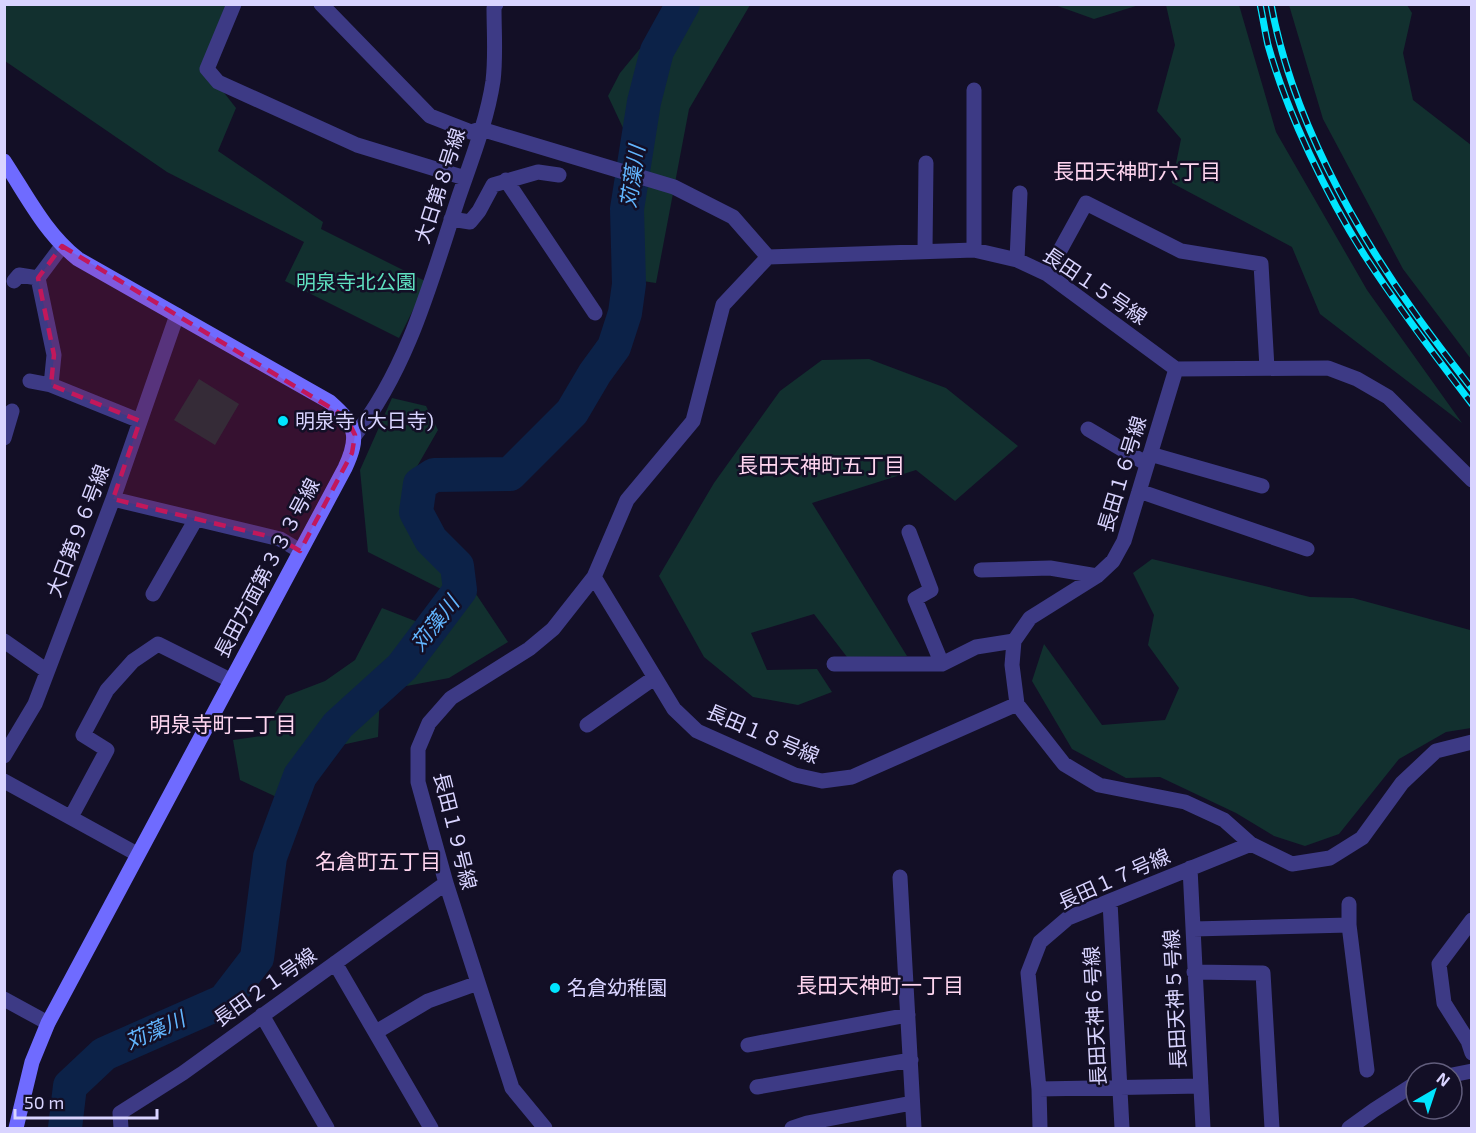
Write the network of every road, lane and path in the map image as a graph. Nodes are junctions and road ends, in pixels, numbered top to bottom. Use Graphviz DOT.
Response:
graph roads {
  1 [pos="234,4"];
  2 [pos="321,4"];
  3 [pos="496,4"];
  4 [pos="974,90"];
  5 [pos="481,129"];
  6 [pos="4,161"];
  7 [pos="926,163"];
  8 [pos="560,175"];
  9 [pos="465,178"];
  10 [pos="506,180"];
  11 [pos="1020,193"];
  12 [pos="452,219"];
  13 [pos="62,246"];
  14 [pos="925,250"];
  15 [pos="974,250"];
  16 [pos="768,257"];
  17 [pos="1017,260"];
  18 [pos="1047,274"];
  19 [pos="38,278"];
  20 [pos="14,281"];
  21 [pos="595,313"];
  22 [pos="177,315"];
  23 [pos="1267,368"];
  24 [pos="1176,369"];
  25 [pos="30,381"];
  26 [pos="51,385"];
  27 [pos="12,411"];
  28 [pos="140,422"];
  29 [pos="1088,429"];
  30 [pos="355,435"];
  31 [pos="4,438"];
  32 [pos="1149,459"];
  33 [pos="1472,480"];
  34 [pos="1262,486"];
  35 [pos="1140,491"];
  36 [pos="113,499"];
  37 [pos="196,519"];
  38 [pos="909,532"];
  39 [pos="1307,549"];
  40 [pos="300,551"];
  41 [pos="981,570"];
  42 [pos="1096,576"];
  43 [pos="594,577"];
  44 [pos="153,594"];
  45 [pos="4,641"];
  46 [pos="1014,641"];
  47 [pos="834,664"];
  48 [pos="942,664"];
  49 [pos="47,672"];
  50 [pos="654,678"];
  51 [pos="230,680"];
  52 [pos="1017,704"];
  53 [pos="587,724"];
  54 [pos="1472,742"];
  55 [pos="4,756"];
  56 [pos="4,780"];
  57 [pos="71,817"];
  58 [pos="1251,844"];
  59 [pos="137,854"];
  60 [pos="1190,868"];
  61 [pos="900,877"];
  62 [pos="446,883"];
  63 [pos="1110,902"];
  64 [pos="1349,904"];
  65 [pos="1472,920"];
  66 [pos="1349,925"];
  67 [pos="1193,929"];
  68 [pos="335,963"];
  69 [pos="1194,972"];
  70 [pos="478,983"];
  71 [pos="4,999"];
  72 [pos="262,1015"];
  73 [pos="908,1015"];
  74 [pos="48,1023"];
  75 [pos="375,1032"];
  76 [pos="1470,1044"];
  77 [pos="748,1045"];
  78 [pos="911,1060"];
  79 [pos="1367,1070"];
  80 [pos="1200,1086"];
  81 [pos="758,1088"];
  82 [pos="1120,1088"];
  83 [pos="1039,1089"];
  84 [pos="1404,1091"];
  85 [pos="912,1103"];
  86 [pos="16,1128"];
  87 [pos="121,1128"];
  88 [pos="327,1128"];
  89 [pos="431,1128"];
  90 [pos="545,1128"];
  91 [pos="792,1128"];
  92 [pos="914,1128"];
  93 [pos="1040,1128"];
  94 [pos="1122,1128"];
  95 [pos="1203,1128"];
  96 [pos="1272,1128"];
  97 [pos="1349,1128"];
  1 -- 9 [label="street"];
  2 -- 5 [label="street"];
  3 -- 5 [label="street, 大日第８号線"];
  4 -- 15 [label="street"];
  5 -- 9 [label="street, 大日第８号線"];
  5 -- 16 [label="street"];
  6 -- 13 [label="street"];
  7 -- 14 [label="street"];
  8 -- 10 [label="street"];
  9 -- 12 [label="street, 大日第８号線"];
  10 -- 12 [label="street"];
  10 -- 21 [label="street"];
  11 -- 17 [label="street"];
  12 -- 30 [label="street, 大日第８号線"];
  13 -- 19 [label="street"];
  13 -- 22 [label="street"];
  14 -- 15 [label="street, 長田１５号線"];
  14 -- 16 [label="street, 長田１５号線"];
  15 -- 17 [label="street, 長田１５号線"];
  16 -- 43 [label="street, 長田１９号線"];
  17 -- 18 [label="street, 長田１５号線"];
  18 -- 23 [label="street"];
  18 -- 24 [label="street, 長田１５号線"];
  19 -- 20 [label="street"];
  19 -- 26 [label="street"];
  22 -- 28 [label="street, 大日第９６号線"];
  22 -- 30 [label="street"];
  23 -- 24 [label="street"];
  23 -- 33 [label="street"];
  24 -- 32 [label="street, 長田１６号線"];
  25 -- 26 [label="street"];
  26 -- 28 [label="street"];
  27 -- 31 [label="street"];
  28 -- 36 [label="street, 大日第９６号線"];
  29 -- 32 [label="street"];
  30 -- 40 [label="street, 長田方面第３３３号線"];
  32 -- 34 [label="street"];
  32 -- 35 [label="street, 長田１６号線"];
  35 -- 39 [label="street"];
  35 -- 42 [label="street, 長田１６号線"];
  36 -- 37 [label="street"];
  36 -- 49 [label="street, 大日第９６号線"];
  37 -- 40 [label="street"];
  37 -- 44 [label="street"];
  38 -- 48 [label="street"];
  40 -- 51 [label="street, 長田方面第３３３号線"];
  41 -- 42 [label="street"];
  42 -- 46 [label="street, 長田１６号線"];
  43 -- 50 [label="street, 長田１８号線"];
  43 -- 62 [label="street, 長田１９号線"];
  45 -- 49 [label="street"];
  46 -- 48 [label="street"];
  46 -- 52 [label="street"];
  47 -- 48 [label="street"];
  49 -- 55 [label="street, 大日第９６号線"];
  50 -- 52 [label="street, 長田１８号線"];
  50 -- 53 [label="street"];
  51 -- 57 [label="street"];
  51 -- 59 [label="street, 長田方面第３３３号線"];
  52 -- 58 [label="street"];
  54 -- 58 [label="street"];
  56 -- 57 [label="street"];
  57 -- 59 [label="street"];
  58 -- 60 [label="street, 長田１７号線"];
  59 -- 74 [label="street, 長田方面第３３３号線"];
  60 -- 63 [label="street, 長田１７号線"];
  60 -- 67 [label="street, 長田天神５号線"];
  61 -- 73 [label="street"];
  62 -- 68 [label="street, 長田２１号線"];
  62 -- 70 [label="street, 長田１９号線"];
  63 -- 82 [label="street, 長田天神６号線"];
  63 -- 83 [label="street, 長田１７号線"];
  64 -- 66 [label="street"];
  65 -- 76 [label="street"];
  66 -- 67 [label="street"];
  66 -- 79 [label="street"];
  67 -- 69 [label="street, 長田天神５号線"];
  68 -- 72 [label="street, 長田２１号線"];
  68 -- 75 [label="street"];
  69 -- 80 [label="street, 長田天神５号線"];
  69 -- 96 [label="street"];
  70 -- 75 [label="street"];
  70 -- 90 [label="street, 長田１９号線"];
  71 -- 74 [label="street"];
  72 -- 87 [label="street, 長田２１号線"];
  72 -- 88 [label="street"];
  73 -- 77 [label="street"];
  73 -- 78 [label="street"];
  74 -- 86 [label="street, 長田方面第３３３号線"];
  75 -- 89 [label="street"];
  78 -- 81 [label="street"];
  78 -- 85 [label="street"];
  80 -- 82 [label="street"];
  80 -- 95 [label="street, 長田天神５号線"];
  82 -- 83 [label="street"];
  82 -- 94 [label="street, 長田天神６号線"];
  83 -- 93 [label="street, 長田１７号線"];
  84 -- 97 [label="street"];
  85 -- 91 [label="street"];
  85 -- 92 [label="street"];
}
